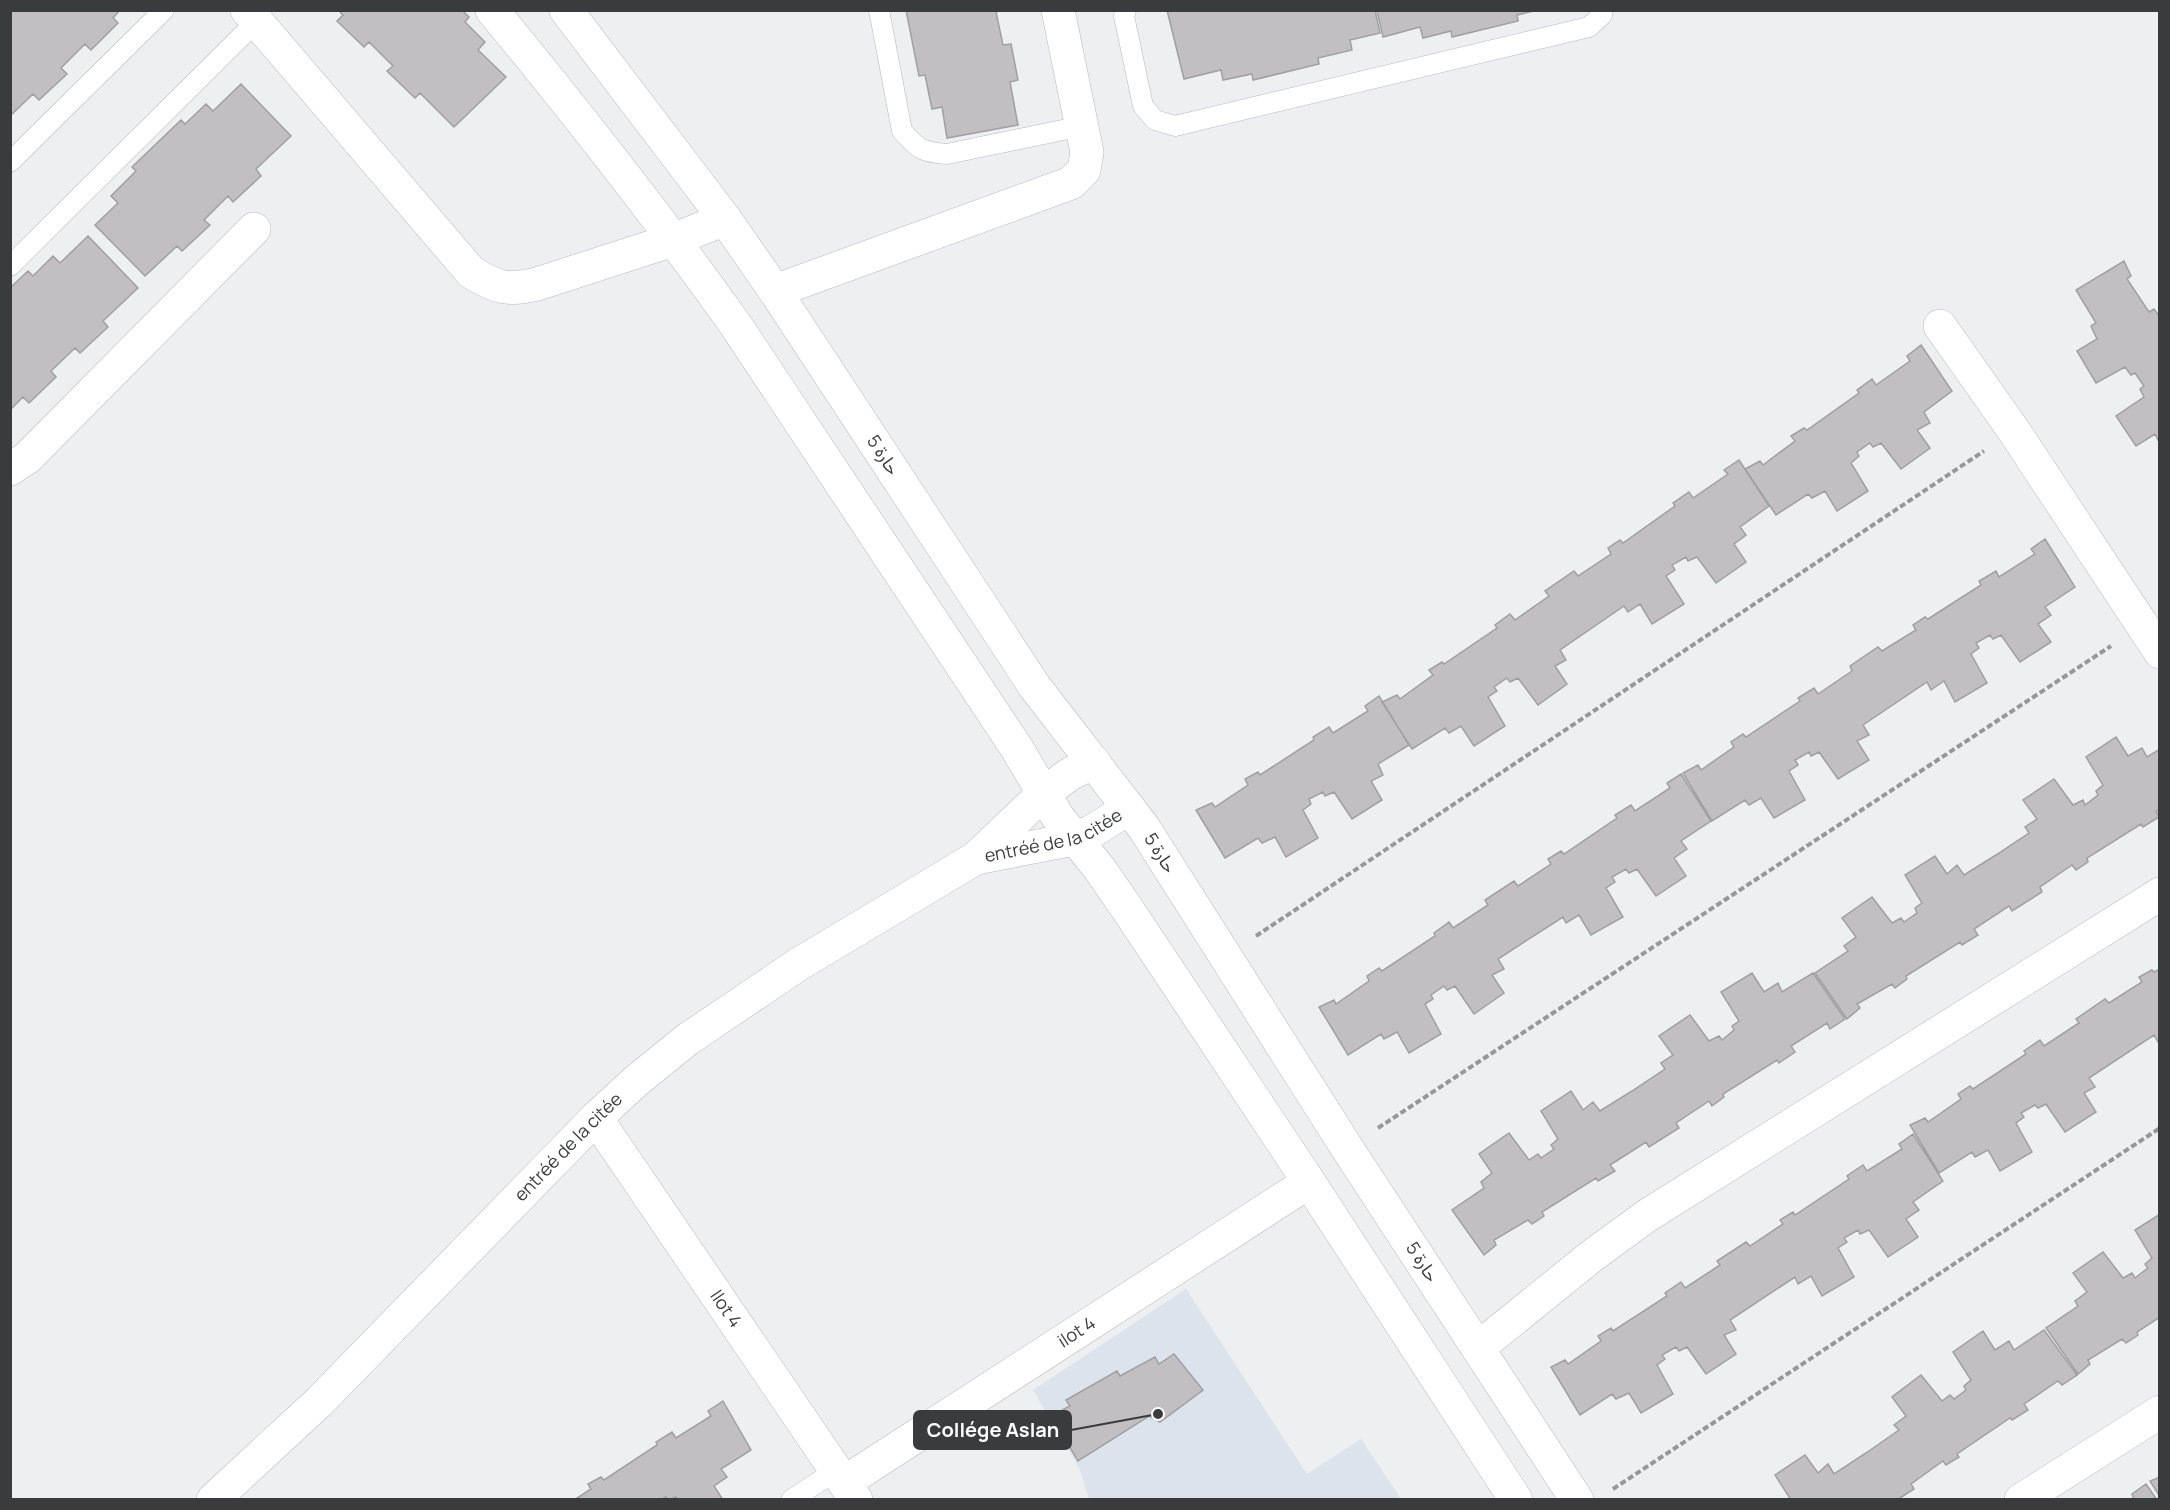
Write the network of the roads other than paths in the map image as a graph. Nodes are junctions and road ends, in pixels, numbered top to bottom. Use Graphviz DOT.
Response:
graph roads {
  1 [pos="164,10"];
  2 [pos="492,10"];
  3 [pos="566,10"];
  4 [pos="879,10"];
  5 [pos="1058,10"];
  6 [pos="1126,10"];
  7 [pos="1602,10"];
  8 [pos="252,16"];
  9 [pos="1082,126"];
  10 [pos="10,162"];
  11 [pos="725,219"];
  12 [pos="254,229"];
  13 [pos="673,240"];
  14 [pos="10,266"];
  15 [pos="775,291"];
  16 [pos="1940,326"];
  17 [pos="10,469"];
  18 [pos="2151,639"];
  19 [pos="1094,762"];
  20 [pos="1043,794"];
  21 [pos="1129,808"];
  22 [pos="1074,839"];
  23 [pos="976,858"];
  24 [pos="2160,894"];
  25 [pos="596,1118"];
  26 [pos="1309,1182"];
  27 [pos="1478,1348"];
  28 [pos="2160,1412"];
  29 [pos="846,1484"];
  30 [pos="1592,1496"];
  31 [pos="213,1500"];
  32 [pos="791,1500"];
  33 [pos="1516,1500"];
  34 [pos="2021,1500"];
  1 -- 10 [label="lane"];
  2 -- 13 [label="street"];
  3 -- 11 [label="street, حارة 5"];
  4 -- 9 [label="lane"];
  5 -- 9 [label="street"];
  6 -- 7 [label="lane"];
  8 -- 13 [label="street"];
  8 -- 14 [label="lane"];
  9 -- 15 [label="street"];
  11 -- 13 [label="street"];
  11 -- 15 [label="street, حارة 5"];
  12 -- 17 [label="street"];
  13 -- 20 [label="street"];
  15 -- 19 [label="street, حارة 5"];
  16 -- 18 [label="street"];
  19 -- 20 [label="street, entréé de la citée"];
  19 -- 21 [label="street, حارة 5"];
  20 -- 22 [label="street"];
  20 -- 23 [label="street, entréé de la citée"];
  21 -- 22 [label="street, entréé de la citée"];
  21 -- 27 [label="street, حارة 5"];
  22 -- 23 [label="street, entréé de la citée"];
  22 -- 26 [label="street"];
  23 -- 25 [label="street, entréé de la citée"];
  24 -- 27 [label="street"];
  25 -- 29 [label="street, Ilot 4"];
  25 -- 31 [label="street, entréé de la citée"];
  26 -- 29 [label="street, ilot 4"];
  26 -- 33 [label="street"];
  27 -- 30 [label="street, حارة 5"];
  28 -- 34 [label="street"];
  29 -- 32 [label="lane"];
}
